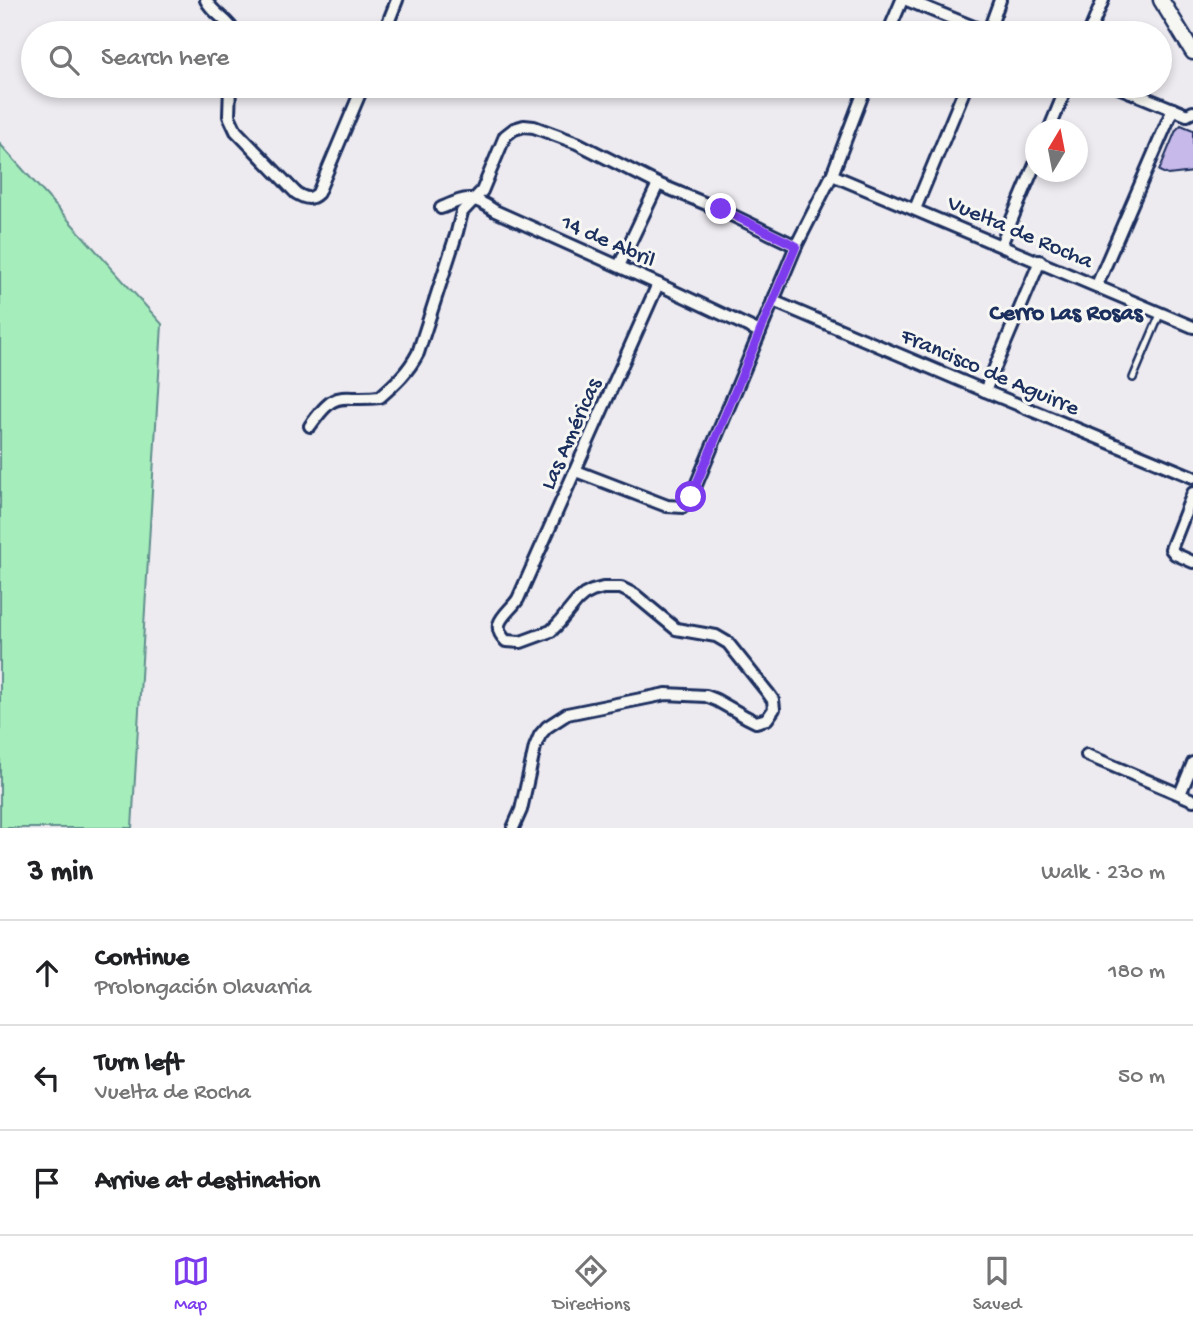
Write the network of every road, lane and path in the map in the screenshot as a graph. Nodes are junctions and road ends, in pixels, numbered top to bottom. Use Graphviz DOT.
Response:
graph roads {
  1 [pos="206,0"];
  2 [pos="397,0"];
  3 [pos="904,0"];
  4 [pos="1000,0"];
  5 [pos="1103,0"];
  6 [pos="1161,0"];
  7 [pos="226,21"];
  8 [pos="389,21"];
  9 [pos="894,21"];
  10 [pos="957,21"];
  11 [pos="992,21"];
  12 [pos="1094,21"];
  13 [pos="1193,52"];
  14 [pos="230,98"];
  15 [pos="358,98"];
  16 [pos="861,98"];
  17 [pos="961,98"];
  18 [pos="1062,98"];
  19 [pos="1146,98"];
  20 [pos="1173,109"];
  21 [pos="1193,112"];
  22 [pos="1054,119"];
  23 [pos="832,175"];
  24 [pos="1027,182"];
  25 [pos="658,184"];
  26 [pos="473,200"];
  27 [pos="441,208"];
  28 [pos="915,209"];
  29 [pos="1001,245"];
  30 [pos="796,246"];
  31 [pos="1040,261"];
  32 [pos="619,266"];
  33 [pos="658,284"];
  34 [pos="1097,285"];
  35 [pos="774,301"];
  36 [pos="1161,312"];
  37 [pos="1193,327"];
  38 [pos="760,332"];
  39 [pos="1133,378"];
  40 [pos="985,391"];
  41 [pos="310,426"];
  42 [pos="576,471"];
  43 [pos="1193,477"];
  44 [pos="1193,493"];
  45 [pos="1193,562"];
  46 [pos="1087,755"];
  47 [pos="1193,763"];
  48 [pos="1180,794"];
  49 [pos="1193,800"];
  50 [pos="513,828"];
  1 -- 7 [label="street"];
  2 -- 8 [label="street"];
  3 -- 9 [label="street"];
  3 -- 10 [label="street"];
  4 -- 11 [label="street"];
  5 -- 12 [label="street"];
  6 -- 13 [label="street"];
  14 -- 15 [label="street"];
  16 -- 23 [label="street"];
  17 -- 28 [label="street"];
  18 -- 22 [label="street"];
  19 -- 20 [label="street"];
  20 -- 21 [label="street"];
  20 -- 34 [label="street"];
  23 -- 28 [label="street, Vuelta de Rocha"];
  23 -- 30 [label="street"];
  24 -- 29 [label="street"];
  25 -- 26 [label="street"];
  25 -- 30 [label="street"];
  25 -- 32 [label="street"];
  26 -- 27 [label="street"];
  26 -- 32 [label="street, 14 de Abril"];
  26 -- 41 [label="street"];
  28 -- 29 [label="street, Vuelta de Rocha"];
  29 -- 31 [label="street, Vuelta de Rocha"];
  30 -- 35 [label="street"];
  31 -- 34 [label="street, Vuelta de Rocha"];
  31 -- 40 [label="street"];
  32 -- 33 [label="street, 14 de Abril"];
  33 -- 38 [label="street, 14 de Abril"];
  33 -- 42 [label="street, Las Américas"];
  34 -- 36 [label="street, Vuelta de Rocha"];
  35 -- 38 [label="street"];
  35 -- 40 [label="street, Francisco de Aguirre"];
  36 -- 37 [label="street, Vuelta de Rocha"];
  36 -- 39 [label="lane"];
  38 -- 42 [label="street"];
  40 -- 43 [label="street, Francisco de Aguirre"];
  42 -- 50 [label="street, Las Américas"];
  44 -- 45 [label="street"];
  46 -- 48 [label="street"];
  47 -- 48 [label="street"];
  48 -- 49 [label="street"];
}
